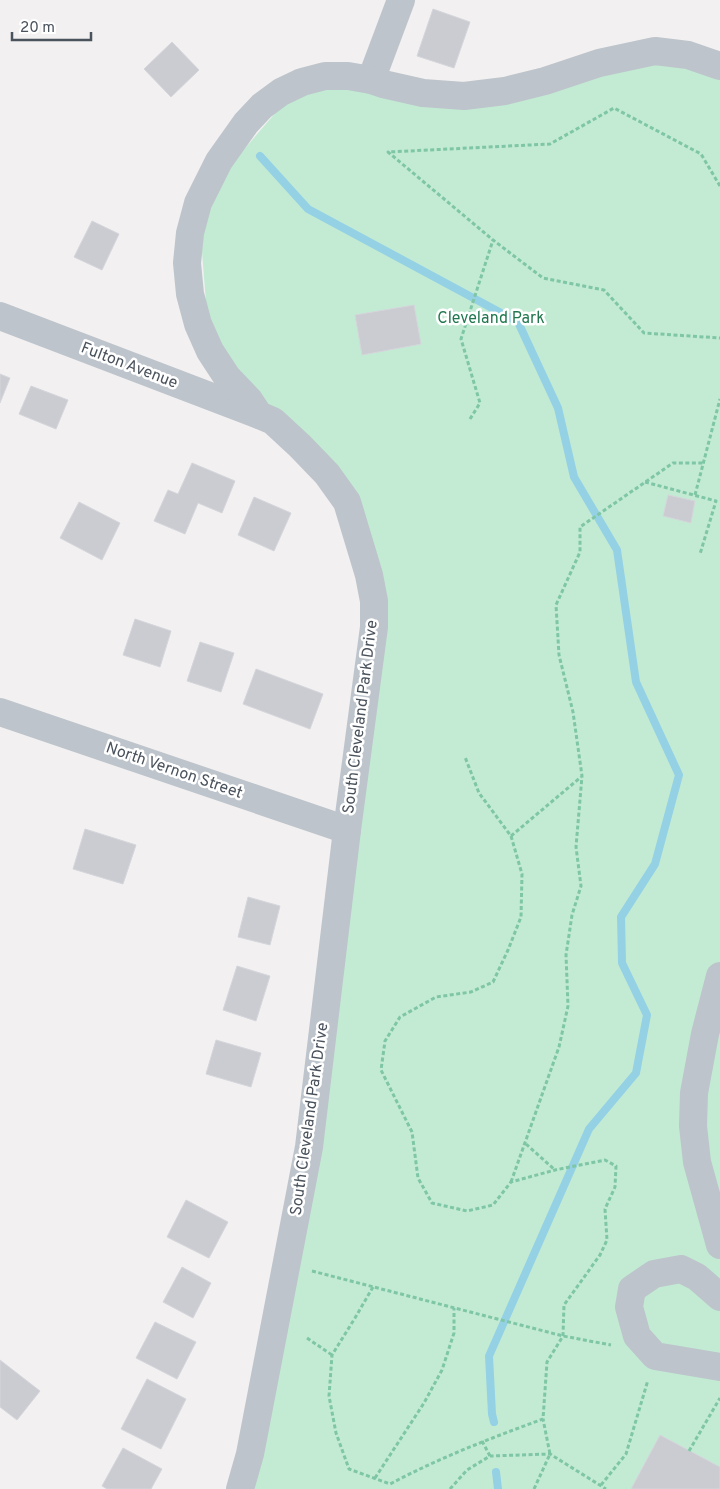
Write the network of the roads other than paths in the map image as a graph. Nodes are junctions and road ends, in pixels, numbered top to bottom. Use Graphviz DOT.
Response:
graph roads {
  1 [pos="401,0"];
  2 [pos="720,66"];
  3 [pos="371,80"];
  4 [pos="0,316"];
  5 [pos="259,416"];
  6 [pos="0,712"];
  7 [pos="347,830"];
  8 [pos="720,976"];
  9 [pos="720,1245"];
  10 [pos="720,1297"];
  11 [pos="720,1367"];
  12 [pos="240,1489"];
  1 -- 3 [label="street"];
  2 -- 3 [label="street, South Cleveland Park Drive"];
  3 -- 5 [label="street, South Cleveland Park Drive"];
  4 -- 5 [label="street, Fulton Avenue"];
  5 -- 7 [label="street, South Cleveland Park Drive"];
  6 -- 7 [label="street, North Vernon Street"];
  7 -- 12 [label="street, South Cleveland Park Drive"];
  8 -- 9 [label="street"];
  10 -- 11 [label="street"];
}
